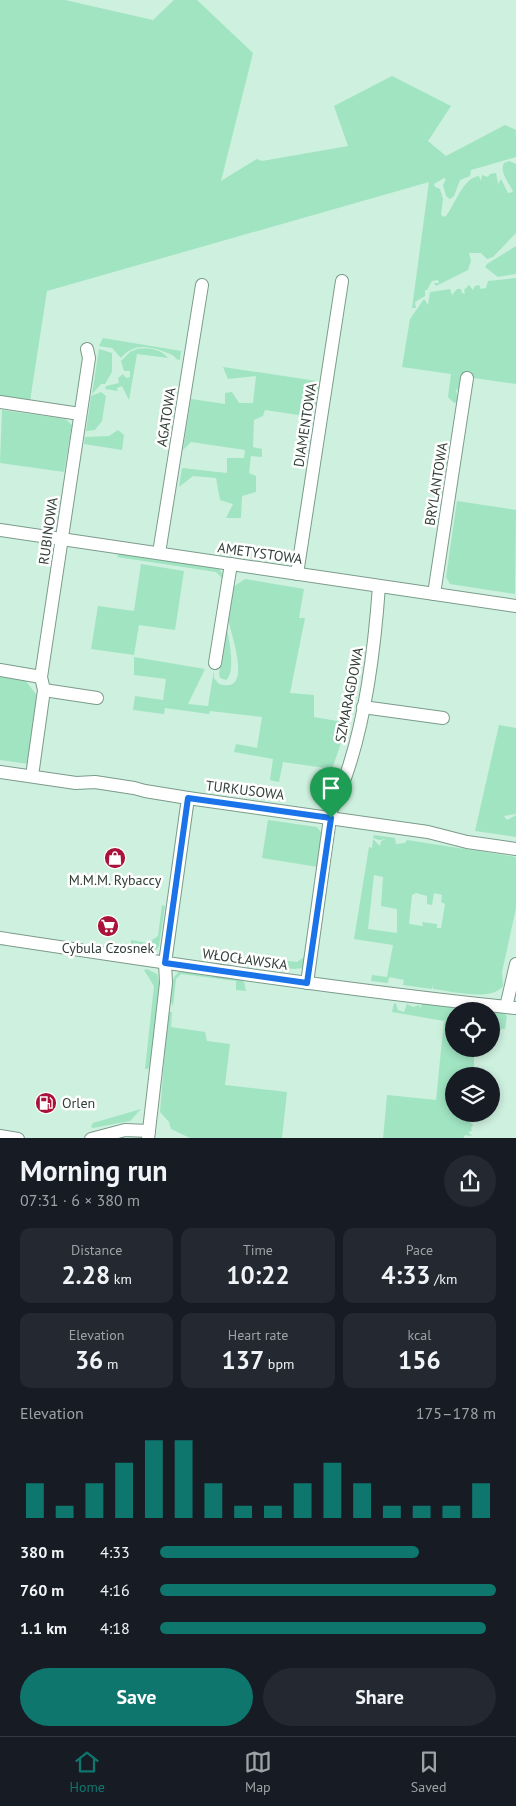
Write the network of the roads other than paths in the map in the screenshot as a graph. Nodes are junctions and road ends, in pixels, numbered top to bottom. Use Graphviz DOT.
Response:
graph roads {
  1 [pos="342,281"];
  2 [pos="202,285"];
  3 [pos="87,349"];
  4 [pos="467,378"];
  5 [pos="0,402"];
  6 [pos="80,414"];
  7 [pos="0,530"];
  8 [pos="62,539"];
  9 [pos="159,554"];
  10 [pos="231,564"];
  11 [pos="297,574"];
  12 [pos="379,586"];
  13 [pos="434,594"];
  14 [pos="516,606"];
  15 [pos="215,663"];
  16 [pos="0,670"];
  17 [pos="41,677"];
  18 [pos="44,690"];
  19 [pos="98,698"];
  20 [pos="363,706"];
  21 [pos="443,718"];
  22 [pos="0,772"];
  23 [pos="32,776"];
  24 [pos="188,798"];
  25 [pos="331,818"];
  26 [pos="516,849"];
  27 [pos="0,938"];
  28 [pos="165,963"];
  29 [pos="516,964"];
  30 [pos="307,983"];
  31 [pos="511,1008"];
  32 [pos="148,1135"];
  33 [pos="0,1136"];
  34 [pos="18,1138"];
  35 [pos="91,1138"];
  1 -- 11 [label="street, DIAMENTOWA"];
  2 -- 9 [label="street, AGATOWA"];
  3 -- 6 [label="street, RUBINOWA"];
  4 -- 13 [label="street, BRYLANTOWA"];
  5 -- 6 [label="street"];
  6 -- 8 [label="street, RUBINOWA"];
  7 -- 8 [label="street, AMETYSTOWA"];
  8 -- 9 [label="street, AMETYSTOWA"];
  8 -- 17 [label="street, RUBINOWA"];
  9 -- 10 [label="street, AMETYSTOWA"];
  10 -- 11 [label="street, AMETYSTOWA"];
  10 -- 15 [label="street"];
  11 -- 12 [label="street, AMETYSTOWA"];
  12 -- 13 [label="street, AMETYSTOWA"];
  12 -- 20 [label="street, SZMARAGDOWA"];
  13 -- 14 [label="street, AMETYSTOWA"];
  16 -- 17 [label="street"];
  17 -- 18 [label="street"];
  18 -- 19 [label="street"];
  18 -- 23 [label="street"];
  20 -- 21 [label="street"];
  20 -- 25 [label="street, SZMARAGDOWA"];
  22 -- 23 [label="street, TURKUSOWA"];
  23 -- 24 [label="street, TURKUSOWA"];
  24 -- 25 [label="street, TURKUSOWA"];
  24 -- 28 [label="street"];
  25 -- 26 [label="street, TURKUSOWA"];
  25 -- 30 [label="street, SZMARAGDOWA"];
  27 -- 28 [label="street, WŁOCŁAWSKA"];
  28 -- 30 [label="street, WŁOCŁAWSKA"];
  28 -- 32 [label="street"];
  29 -- 31 [label="street"];
  30 -- 31 [label="street, WŁOCŁAWSKA"];
  32 -- 35 [label="street"];
  33 -- 34 [label="street"];
}
